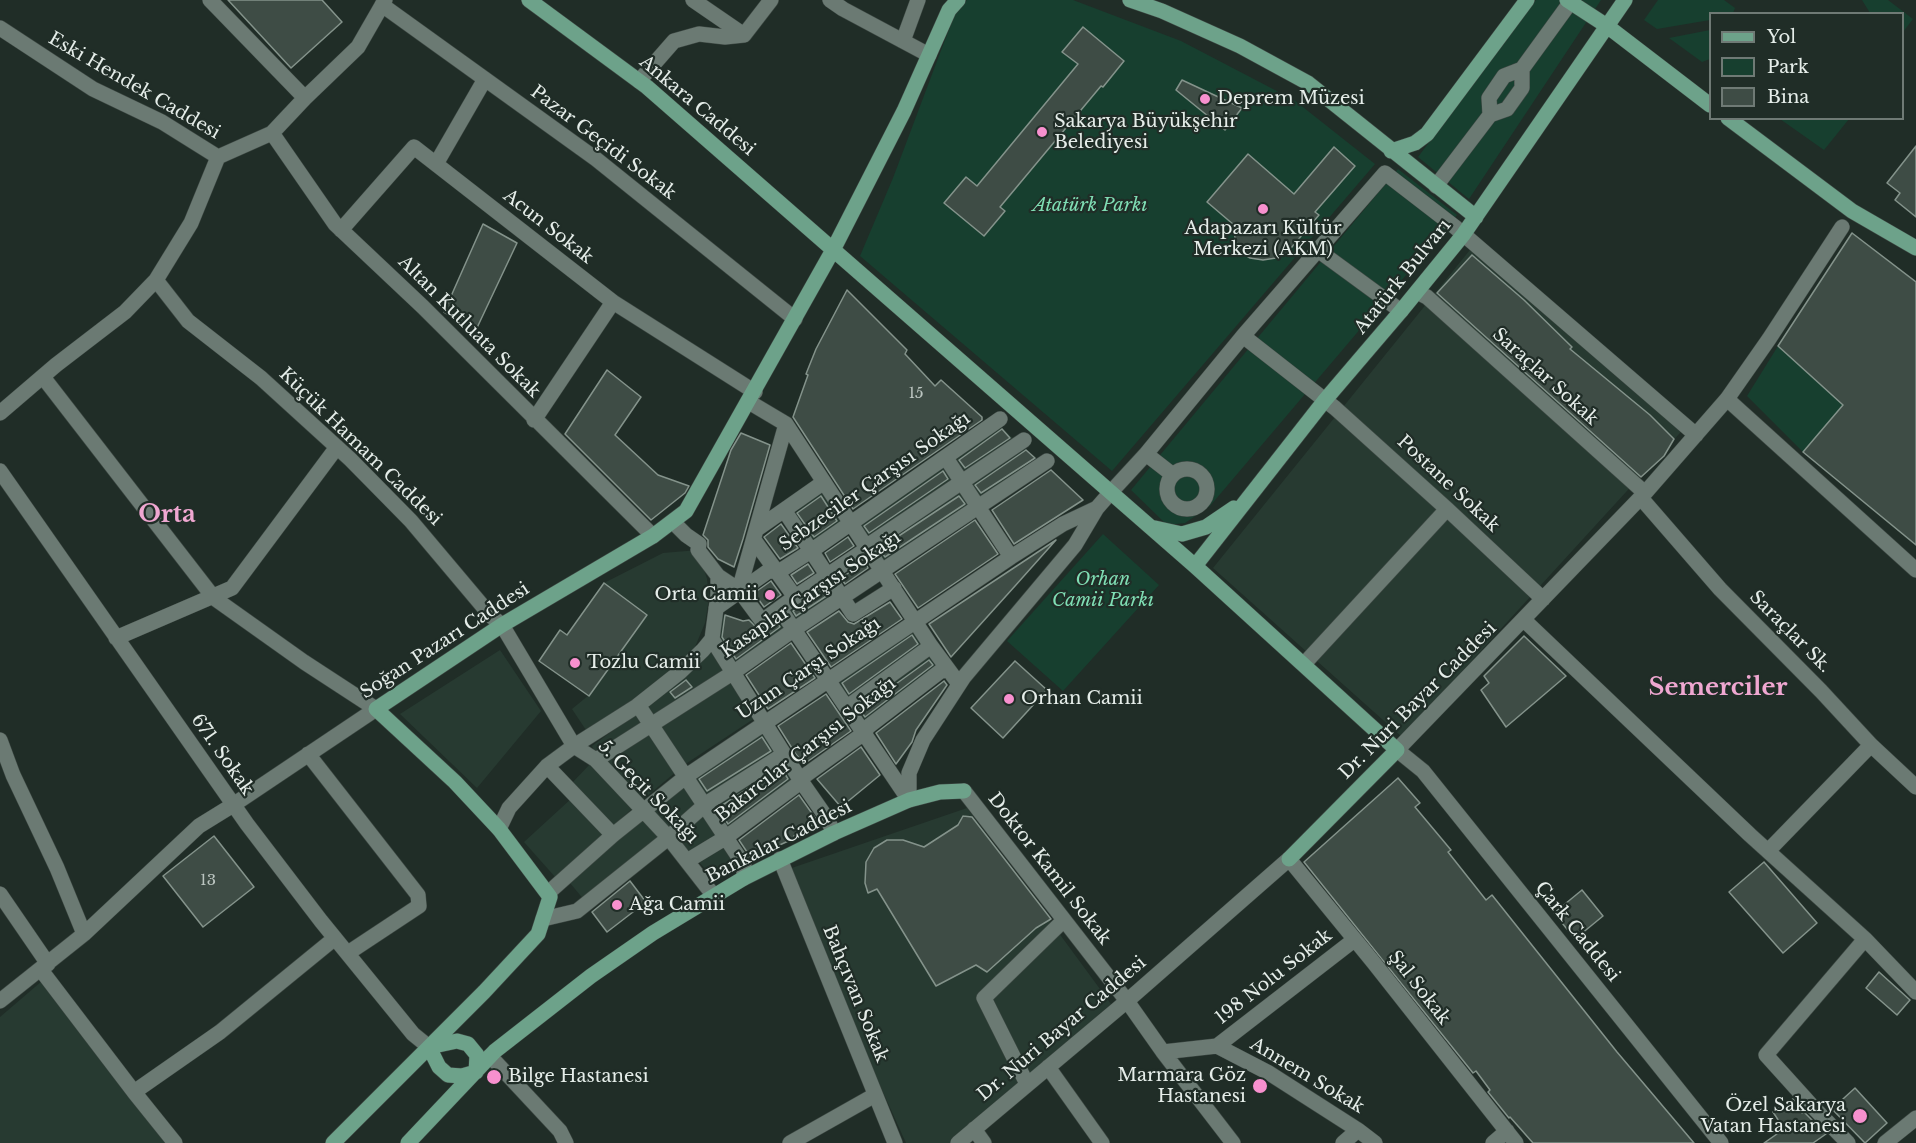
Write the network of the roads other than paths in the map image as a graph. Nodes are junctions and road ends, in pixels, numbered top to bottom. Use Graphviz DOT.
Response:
graph roads {
  1 [pos="210,0"];
  2 [pos="530,0"];
  3 [pos="693,0"];
  4 [pos="771,0"];
  5 [pos="830,0"];
  6 [pos="918,0"];
  7 [pos="958,0"];
  8 [pos="1130,0"];
  9 [pos="1527,0"];
  10 [pos="1625,0"];
  11 [pos="1570,1"];
  12 [pos="384,3"];
  13 [pos="1607,26"];
  14 [pos="0,28"];
  15 [pos="744,35"];
  16 [pos="903,41"];
  17 [pos="929,55"];
  18 [pos="1522,69"];
  19 [pos="485,79"];
  20 [pos="639,81"];
  21 [pos="304,98"];
  22 [pos="1709,104"];
  23 [pos="1490,115"];
  24 [pos="1731,120"];
  25 [pos="272,133"];
  26 [pos="1397,155"];
  27 [pos="218,157"];
  28 [pos="436,164"];
  29 [pos="1436,186"];
  30 [pos="1476,217"];
  31 [pos="1842,227"];
  32 [pos="341,230"];
  33 [pos="1463,235"];
  34 [pos="1916,248"];
  35 [pos="833,250"];
  36 [pos="1319,251"];
  37 [pos="156,280"];
  38 [pos="1417,292"];
  39 [pos="613,302"];
  40 [pos="1401,311"];
  41 [pos="795,319"];
  42 [pos="1243,336"];
  43 [pos="43,377"];
  44 [pos="752,397"];
  45 [pos="1727,399"];
  46 [pos="1325,400"];
  47 [pos="0,413"];
  48 [pos="999,419"];
  49 [pos="534,420"];
  50 [pos="786,424"];
  51 [pos="1696,435"];
  52 [pos="1024,440"];
  53 [pos="337,447"];
  54 [pos="1146,453"];
  55 [pos="948,461"];
  56 [pos="1047,461"];
  57 [pos="0,471"];
  58 [pos="1173,475"];
  59 [pos="824,482"];
  60 [pos="961,483"];
  61 [pos="1111,492"];
  62 [pos="1643,496"];
  63 [pos="1247,499"];
  64 [pos="978,507"];
  65 [pos="1097,508"];
  66 [pos="1447,509"];
  67 [pos="784,510"];
  68 [pos="673,522"];
  69 [pos="852,523"];
  70 [pos="1149,526"];
  71 [pos="756,535"];
  72 [pos="653,536"];
  73 [pos="868,547"];
  74 [pos="811,551"];
  75 [pos="1011,557"];
  76 [pos="1195,566"];
  77 [pos="883,570"];
  78 [pos="1916,570"];
  79 [pos="778,571"];
  80 [pos="718,576"];
  81 [pos="827,576"];
  82 [pos="894,588"];
  83 [pos="740,590"];
  84 [pos="795,597"];
  85 [pos="842,597"];
  86 [pos="214,598"];
  87 [pos="1543,599"];
  88 [pos="716,608"];
  89 [pos="780,609"];
  90 [pos="1524,620"];
  91 [pos="915,621"];
  92 [pos="502,625"];
  93 [pos="795,629"];
  94 [pos="116,638"];
  95 [pos="712,639"];
  96 [pos="931,646"];
  97 [pos="1305,664"];
  98 [pos="948,670"];
  99 [pos="734,672"];
  100 [pos="829,680"];
  101 [pos="959,684"];
  102 [pos="637,706"];
  103 [pos="847,708"];
  104 [pos="376,709"];
  105 [pos="765,723"];
  106 [pos="651,725"];
  107 [pos="864,731"];
  108 [pos="0,740"];
  109 [pos="1870,745"];
  110 [pos="574,746"];
  111 [pos="1397,750"];
  112 [pos="308,754"];
  113 [pos="784,754"];
  114 [pos="596,760"];
  115 [pos="547,766"];
  116 [pos="685,777"];
  117 [pos="801,781"];
  118 [pos="1916,788"];
  119 [pos="964,791"];
  120 [pos="909,800"];
  121 [pos="233,805"];
  122 [pos="704,806"];
  123 [pos="643,810"];
  124 [pos="499,829"];
  125 [pos="834,834"];
  126 [pos="613,835"];
  127 [pos="668,837"];
  128 [pos="725,838"];
  129 [pos="1768,850"];
  130 [pos="780,859"];
  131 [pos="1289,859"];
  132 [pos="687,861"];
  133 [pos="744,878"];
  134 [pos="553,889"];
  135 [pos="0,894"];
  136 [pos="714,896"];
  137 [pos="543,919"];
  138 [pos="1064,920"];
  139 [pos="84,934"];
  140 [pos="335,938"];
  141 [pos="1354,939"];
  142 [pos="1865,939"];
  143 [pos="348,953"];
  144 [pos="44,967"];
  145 [pos="1916,992"];
  146 [pos="0,1001"];
  147 [pos="1127,1001"];
  148 [pos="1217,1046"];
  149 [pos="429,1047"];
  150 [pos="1163,1052"];
  151 [pos="493,1053"];
  152 [pos="1048,1067"];
  153 [pos="476,1072"];
  154 [pos="1027,1084"];
  155 [pos="134,1092"];
  156 [pos="875,1095"];
  157 [pos="1916,1118"];
  158 [pos="974,1129"];
  159 [pos="1358,1130"];
  160 [pos="1511,1137"];
  161 [pos="175,1143"];
  162 [pos="333,1143"];
  163 [pos="408,1143"];
  164 [pos="566,1143"];
  165 [pos="790,1143"];
  166 [pos="895,1143"];
  167 [pos="958,1143"];
  168 [pos="984,1143"];
  169 [pos="1102,1143"];
  170 [pos="1233,1143"];
  171 [pos="1343,1143"];
  172 [pos="1375,1143"];
  173 [pos="1493,1143"];
  174 [pos="1721,1143"];
  175 [pos="1848,1143"];
  176 [pos="1886,1143"];
  1 -- 21 [label="street"];
  2 -- 20 [label="main road, Ankara Caddesi"];
  3 -- 15 [label="street"];
  4 -- 15 [label="street"];
  5 -- 16 [label="street"];
  6 -- 16 [label="street"];
  7 -- 17 [label="main road, Soğan Pazarı Caddesi"];
  8 -- 26 [label="main road"];
  9 -- 26 [label="main road"];
  10 -- 13 [label="main road, Atatürk Bulvarı"];
  11 -- 13 [label="main road"];
  11 -- 18 [label="street"];
  12 -- 19 [label="street, Pazar Geçidi Sokak"];
  12 -- 21 [label="street"];
  13 -- 22 [label="main road"];
  13 -- 30 [label="main road, Atatürk Bulvarı"];
  14 -- 27 [label="street, Eski Hendek Caddesi"];
  15 -- 20 [label="street"];
  16 -- 17 [label="street"];
  17 -- 35 [label="main road, Soğan Pazarı Caddesi"];
  18 -- 23 [label="street"];
  18 -- 23 [label="street"];
  19 -- 28 [label="street"];
  19 -- 41 [label="street, Pazar Geçidi Sokak"];
  20 -- 35 [label="main road, Ankara Caddesi"];
  21 -- 25 [label="street"];
  23 -- 29 [label="street"];
  24 -- 34 [label="main road"];
  25 -- 27 [label="street"];
  25 -- 32 [label="street, Altan Kutluata Sokak"];
  26 -- 29 [label="main road"];
  27 -- 37 [label="street"];
  28 -- 32 [label="street, Acun Sokak"];
  28 -- 39 [label="street, Acun Sokak"];
  29 -- 30 [label="main road"];
  30 -- 33 [label="main road, Atatürk Bulvarı"];
  31 -- 45 [label="street, Dr. Nuri Bayar Caddesi"];
  32 -- 49 [label="street, Altan Kutluata Sokak"];
  33 -- 36 [label="street"];
  33 -- 38 [label="main road, Atatürk Bulvarı"];
  33 -- 51 [label="street"];
  35 -- 41 [label="main road, Soğan Pazarı Caddesi"];
  35 -- 61 [label="main road, Ankara Caddesi"];
  36 -- 40 [label="street"];
  36 -- 42 [label="street"];
  37 -- 43 [label="street"];
  37 -- 53 [label="street, Küçük Hamam Caddesi"];
  38 -- 40 [label="main road, Atatürk Bulvarı"];
  38 -- 62 [label="street, Saraçlar Sokak"];
  39 -- 44 [label="street, Acun Sokak"];
  39 -- 49 [label="street"];
  40 -- 46 [label="main road, Atatürk Bulvarı"];
  41 -- 44 [label="main road, Soğan Pazarı Caddesi"];
  42 -- 46 [label="street, Postane Sokak"];
  42 -- 54 [label="street"];
  43 -- 47 [label="street"];
  43 -- 86 [label="street"];
  44 -- 50 [label="street, Acun Sokak"];
  44 -- 68 [label="main road, Soğan Pazarı Caddesi"];
  45 -- 51 [label="street, Dr. Nuri Bayar Caddesi"];
  45 -- 78 [label="street"];
  46 -- 63 [label="main road, Atatürk Bulvarı"];
  46 -- 66 [label="street, Postane Sokak"];
  48 -- 69 [label="street, Sebzeciler Çarşısı Sokağı"];
  49 -- 72 [label="street, Altan Kutluata Sokak"];
  50 -- 59 [label="street"];
  50 -- 71 [label="street"];
  51 -- 62 [label="street, Dr. Nuri Bayar Caddesi"];
  52 -- 60 [label="street"];
  53 -- 86 [label="street"];
  53 -- 92 [label="street, Küçük Hamam Caddesi"];
  54 -- 58 [label="street"];
  54 -- 61 [label="street"];
  55 -- 60 [label="street"];
  56 -- 64 [label="street, Kasaplar Çarşısı Sokağı"];
  57 -- 94 [label="street, 671. Sokak"];
  59 -- 67 [label="street"];
  59 -- 69 [label="street"];
  60 -- 64 [label="street"];
  60 -- 73 [label="street"];
  61 -- 65 [label="street"];
  61 -- 70 [label="main road, Ankara Caddesi"];
  62 -- 87 [label="street, Dr. Nuri Bayar Caddesi"];
  62 -- 109 [label="street, Saraçlar Sk."];
  63 -- 70 [label="main road"];
  63 -- 76 [label="main road, Atatürk Bulvarı"];
  64 -- 75 [label="street"];
  64 -- 77 [label="street, Kasaplar Çarşısı Sokağı"];
  65 -- 75 [label="street, Uzun Çarşı Sokağı"];
  65 -- 101 [label="street"];
  66 -- 87 [label="street, Postane Sokak"];
  66 -- 97 [label="street"];
  67 -- 71 [label="street"];
  67 -- 74 [label="street"];
  68 -- 72 [label="main road, Soğan Pazarı Caddesi"];
  68 -- 80 [label="street"];
  69 -- 73 [label="street"];
  69 -- 74 [label="street, Sebzeciler Çarşısı Sokağı"];
  70 -- 76 [label="main road, Ankara Caddesi"];
  71 -- 79 [label="street"];
  71 -- 83 [label="street"];
  72 -- 92 [label="main road, Soğan Pazarı Caddesi"];
  73 -- 77 [label="street"];
  73 -- 81 [label="street"];
  74 -- 79 [label="street, Sebzeciler Çarşısı Sokağı"];
  74 -- 81 [label="street"];
  75 -- 91 [label="street, Uzun Çarşı Sokağı"];
  76 -- 97 [label="main road, Ankara Caddesi"];
  77 -- 82 [label="street"];
  77 -- 85 [label="street, Kasaplar Çarşısı Sokağı"];
  79 -- 83 [label="street, Sebzeciler Çarşısı Sokağı"];
  79 -- 84 [label="street"];
  80 -- 83 [label="street"];
  80 -- 88 [label="street"];
  81 -- 84 [label="street"];
  81 -- 85 [label="street"];
  82 -- 85 [label="street"];
  82 -- 91 [label="street"];
  83 -- 88 [label="street, Sebzeciler Çarşısı Sokağı"];
  83 -- 89 [label="street"];
  84 -- 89 [label="street"];
  85 -- 93 [label="street, Kasaplar Çarşısı Sokağı"];
  86 -- 94 [label="street"];
  86 -- 104 [label="street"];
  87 -- 90 [label="street, Dr. Nuri Bayar Caddesi"];
  88 -- 95 [label="street"];
  89 -- 93 [label="street"];
  90 -- 111 [label="street, Dr. Nuri Bayar Caddesi"];
  90 -- 129 [label="street"];
  91 -- 96 [label="street"];
  91 -- 100 [label="street, Uzun Çarşı Sokağı"];
  92 -- 104 [label="main road, Soğan Pazarı Caddesi"];
  92 -- 110 [label="street, Küçük Hamam Caddesi"];
  93 -- 99 [label="street, Kasaplar Çarşısı Sokağı"];
  93 -- 100 [label="street"];
  94 -- 121 [label="street, 671. Sokak"];
  95 -- 99 [label="street"];
  95 -- 102 [label="street"];
  96 -- 98 [label="street"];
  96 -- 103 [label="street"];
  97 -- 111 [label="main road, Ankara Caddesi"];
  98 -- 101 [label="street"];
  98 -- 107 [label="street, Bakırcılar Çarşısı Sokağı"];
  99 -- 105 [label="street"];
  99 -- 106 [label="street, Kasaplar Çarşısı Sokağı"];
  100 -- 103 [label="street"];
  100 -- 105 [label="street, Uzun Çarşı Sokağı"];
  101 -- 120 [label="street"];
  102 -- 106 [label="street"];
  102 -- 110 [label="street"];
  103 -- 107 [label="street"];
  104 -- 112 [label="street, Soğan Pazarı Caddesi"];
  104 -- 124 [label="main road"];
  105 -- 113 [label="street"];
  105 -- 116 [label="street, Uzun Çarşı Sokağı"];
  106 -- 114 [label="street, Kasaplar Çarşısı Sokağı"];
  106 -- 116 [label="street"];
  107 -- 117 [label="street, Bakırcılar Çarşısı Sokağı"];
  107 -- 120 [label="street"];
  108 -- 139 [label="street"];
  109 -- 118 [label="street, Saraçlar Sk."];
  109 -- 129 [label="street"];
  110 -- 114 [label="street, 5. Geçit Sokağı"];
  110 -- 115 [label="street"];
  111 -- 131 [label="main road, Dr. Nuri Bayar Caddesi"];
  111 -- 174 [label="street, Çark Caddesi"];
  112 -- 121 [label="street, Soğan Pazarı Caddesi"];
  112 -- 143 [label="street"];
  113 -- 117 [label="street"];
  113 -- 122 [label="street"];
  114 -- 123 [label="street, 5. Geçit Sokağı"];
  115 -- 124 [label="street"];
  115 -- 126 [label="street"];
  116 -- 122 [label="street"];
  116 -- 123 [label="street, Uzun Çarşı Sokağı"];
  117 -- 125 [label="street"];
  117 -- 128 [label="street, Bakırcılar Çarşısı Sokağı"];
  119 -- 120 [label="main road, Bankalar Caddesi"];
  119 -- 138 [label="street, Doktor Kamil Sokak"];
  120 -- 125 [label="main road, Bankalar Caddesi"];
  121 -- 139 [label="street, Soğan Pazarı Caddesi"];
  121 -- 140 [label="street, 671. Sokak"];
  122 -- 127 [label="street"];
  122 -- 128 [label="street"];
  123 -- 126 [label="street, Uzun Çarşı Sokağı"];
  123 -- 127 [label="street, 5. Geçit Sokağı"];
  124 -- 134 [label="main road"];
  125 -- 130 [label="main road, Bankalar Caddesi"];
  126 -- 134 [label="street, Uzun Çarşı Sokağı"];
  127 -- 132 [label="street, 5. Geçit Sokağı"];
  127 -- 137 [label="street"];
  128 -- 132 [label="street, Bakırcılar Çarşısı Sokağı"];
  128 -- 133 [label="street"];
  129 -- 142 [label="street"];
  130 -- 133 [label="main road, Bankalar Caddesi"];
  130 -- 156 [label="street, Bahçıvan Sokak"];
  131 -- 141 [label="street, Şal Sokak"];
  131 -- 147 [label="street, Dr. Nuri Bayar Caddesi"];
  132 -- 136 [label="street, 5. Geçit Sokağı"];
  133 -- 136 [label="main road, Bankalar Caddesi"];
  134 -- 137 [label="main road"];
  135 -- 144 [label="street"];
  136 -- 151 [label="main road, Bankalar Caddesi"];
  137 -- 149 [label="main road"];
  138 -- 147 [label="street, Doktor Kamil Sokak"];
  138 -- 154 [label="street"];
  139 -- 144 [label="street, Soğan Pazarı Caddesi"];
  140 -- 143 [label="street, 671. Sokak"];
  140 -- 155 [label="street"];
  141 -- 148 [label="street, 198 Nolu Sokak"];
  141 -- 160 [label="street, Şal Sokak"];
  142 -- 145 [label="street"];
  142 -- 175 [label="street"];
  143 -- 149 [label="street, 671. Sokak"];
  144 -- 146 [label="street, Soğan Pazarı Caddesi"];
  144 -- 155 [label="street"];
  147 -- 150 [label="street, Doktor Kamil Sokak"];
  147 -- 152 [label="street, Dr. Nuri Bayar Caddesi"];
  148 -- 150 [label="street"];
  148 -- 159 [label="street, Annem Sokak"];
  149 -- 153 [label="main road"];
  149 -- 153 [label="main road"];
  149 -- 162 [label="main road"];
  150 -- 170 [label="street, Doktor Kamil Sokak"];
  151 -- 153 [label="main road, Bankalar Caddesi"];
  151 -- 164 [label="street"];
  152 -- 154 [label="street, Dr. Nuri Bayar Caddesi"];
  152 -- 169 [label="street"];
  153 -- 163 [label="main road"];
  154 -- 158 [label="street, Dr. Nuri Bayar Caddesi"];
  155 -- 161 [label="street"];
  156 -- 165 [label="street"];
  156 -- 166 [label="street, Bahçıvan Sokak"];
  157 -- 176 [label="street"];
  158 -- 167 [label="street, Dr. Nuri Bayar Caddesi"];
  158 -- 168 [label="street"];
  159 -- 171 [label="street"];
  159 -- 172 [label="street, Annem Sokak"];
  160 -- 173 [label="street"];
}
